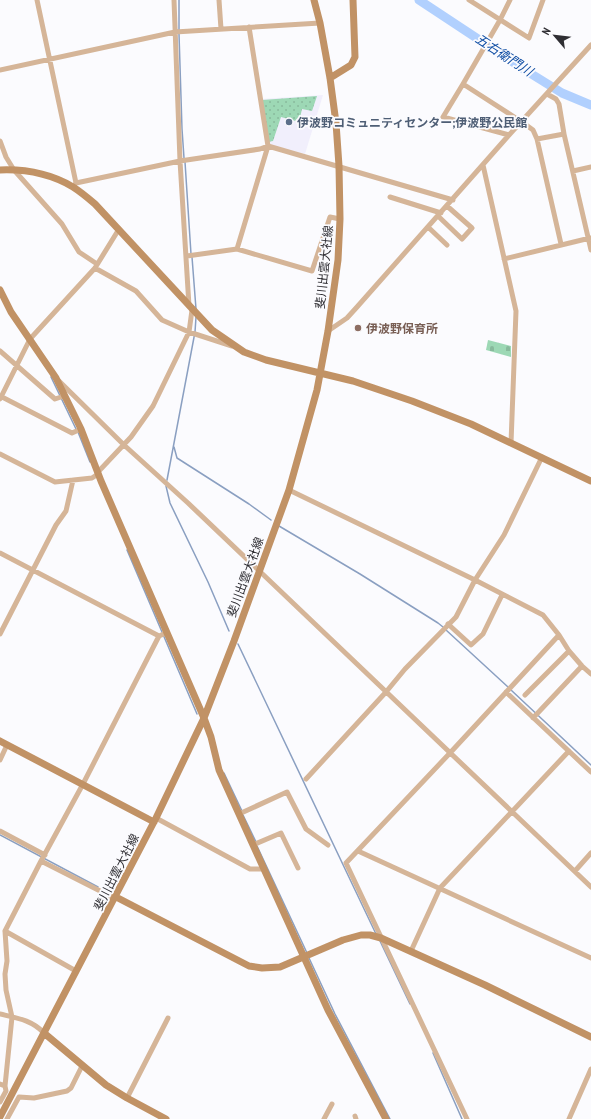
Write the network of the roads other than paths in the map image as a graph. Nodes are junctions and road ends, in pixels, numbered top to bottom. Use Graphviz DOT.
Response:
graph roads {
  1 [pos="37,0"];
  2 [pos="174,0"];
  3 [pos="219,0"];
  4 [pos="314,0"];
  5 [pos="354,0"];
  6 [pos="470,0"];
  7 [pos="510,0"];
  8 [pos="543,0"];
  9 [pos="500,20"];
  10 [pos="320,23"];
  11 [pos="248,27"];
  12 [pos="221,29"];
  13 [pos="175,32"];
  14 [pos="591,45"];
  15 [pos="49,59"];
  16 [pos="0,70"];
  17 [pos="330,78"];
  18 [pos="463,84"];
  19 [pos="547,93"];
  20 [pos="522,122"];
  21 [pos="564,134"];
  22 [pos="509,136"];
  23 [pos="537,139"];
  24 [pos="0,141"];
  25 [pos="268,146"];
  26 [pos="180,161"];
  27 [pos="483,165"];
  28 [pos="339,166"];
  29 [pos="591,168"];
  30 [pos="0,170"];
  31 [pos="14,170"];
  32 [pos="573,171"];
  33 [pos="74,185"];
  34 [pos="390,197"];
  35 [pos="453,200"];
  36 [pos="447,206"];
  37 [pos="439,215"];
  38 [pos="340,219"];
  39 [pos="428,227"];
  40 [pos="119,229"];
  41 [pos="590,238"];
  42 [pos="561,244"];
  43 [pos="447,245"];
  44 [pos="237,249"];
  45 [pos="591,250"];
  46 [pos="187,256"];
  47 [pos="504,259"];
  48 [pos="96,266"];
  49 [pos="0,290"];
  50 [pos="3,300"];
  51 [pos="191,308"];
  52 [pos="328,331"];
  53 [pos="190,332"];
  54 [pos="30,339"];
  55 [pos="237,348"];
  56 [pos="0,351"];
  57 [pos="17,366"];
  58 [pos="320,373"];
  59 [pos="56,378"];
  60 [pos="64,396"];
  61 [pos="0,397"];
  62 [pos="81,429"];
  63 [pos="511,443"];
  64 [pos="124,445"];
  65 [pos="0,454"];
  66 [pos="542,457"];
  67 [pos="98,473"];
  68 [pos="73,480"];
  69 [pos="591,481"];
  70 [pos="289,490"];
  71 [pos="0,553"];
  72 [pos="33,570"];
  73 [pos="259,572"];
  74 [pos="475,580"];
  75 [pos="502,595"];
  76 [pos="448,624"];
  77 [pos="0,634"];
  78 [pos="163,634"];
  79 [pos="560,635"];
  80 [pos="569,650"];
  81 [pos="582,666"];
  82 [pos="591,674"];
  83 [pos="386,692"];
  84 [pos="506,692"];
  85 [pos="525,695"];
  86 [pos="204,718"];
  87 [pos="533,718"];
  88 [pos="0,741"];
  89 [pos="7,745"];
  90 [pos="569,751"];
  91 [pos="450,753"];
  92 [pos="0,760"];
  93 [pos="591,772"];
  94 [pos="306,779"];
  95 [pos="83,784"];
  96 [pos="512,812"];
  97 [pos="239,814"];
  98 [pos="155,820"];
  99 [pos="0,831"];
  100 [pos="253,845"];
  101 [pos="328,845"];
  102 [pos="358,851"];
  103 [pos="591,853"];
  104 [pos="45,854"];
  105 [pos="41,861"];
  106 [pos="298,868"];
  107 [pos="264,869"];
  108 [pos="575,871"];
  109 [pos="591,887"];
  110 [pos="440,888"];
  111 [pos="116,897"];
  112 [pos="5,931"];
  113 [pos="381,938"];
  114 [pos="0,951"];
  115 [pos="410,951"];
  116 [pos="6,952"];
  117 [pos="304,957"];
  118 [pos="591,958"];
  119 [pos="76,970"];
  120 [pos="0,1014"];
  121 [pos="12,1017"];
  122 [pos="168,1018"];
  123 [pos="44,1033"];
  124 [pos="591,1037"];
  125 [pos="82,1066"];
  126 [pos="591,1069"];
  127 [pos="2,1085"];
  128 [pos="126,1098"];
  129 [pos="0,1102"];
  130 [pos="332,1104"];
  131 [pos="155,1116"];
  132 [pos="0,1117"];
  133 [pos="7,1119"];
  134 [pos="166,1119"];
  135 [pos="324,1119"];
  136 [pos="386,1119"];
  137 [pos="467,1119"];
  138 [pos="569,1119"];
  1 -- 15 [label="street"];
  2 -- 13 [label="street"];
  3 -- 12 [label="street"];
  4 -- 10 [label="street, 斐川出雲大社線"];
  5 -- 17 [label="street"];
  6 -- 9 [label="street"];
  7 -- 9 [label="street"];
  8 -- 9 [label="street"];
  9 -- 18 [label="street"];
  10 -- 11 [label="street"];
  10 -- 17 [label="street, 斐川出雲大社線"];
  11 -- 12 [label="street"];
  11 -- 25 [label="street"];
  12 -- 13 [label="street"];
  13 -- 15 [label="street"];
  13 -- 26 [label="street"];
  14 -- 19 [label="street"];
  15 -- 16 [label="street"];
  15 -- 33 [label="street"];
  17 -- 28 [label="street, 斐川出雲大社線"];
  18 -- 20 [label="street"];
  18 -- 22 [label="street"];
  19 -- 20 [label="street"];
  19 -- 21 [label="street"];
  20 -- 22 [label="street"];
  20 -- 23 [label="street"];
  21 -- 23 [label="street"];
  21 -- 32 [label="street"];
  22 -- 27 [label="street"];
  23 -- 42 [label="street"];
  24 -- 31 [label="street"];
  25 -- 26 [label="street"];
  25 -- 28 [label="street"];
  25 -- 44 [label="street"];
  26 -- 33 [label="street"];
  26 -- 46 [label="street"];
  27 -- 35 [label="street"];
  27 -- 47 [label="street"];
  28 -- 35 [label="street"];
  28 -- 38 [label="street, 斐川出雲大社線"];
  29 -- 32 [label="street"];
  30 -- 31 [label="street"];
  31 -- 33 [label="street"];
  31 -- 48 [label="street"];
  32 -- 41 [label="street"];
  33 -- 40 [label="street"];
  34 -- 37 [label="street"];
  35 -- 36 [label="street"];
  36 -- 37 [label="street"];
  36 -- 37 [label="street"];
  37 -- 39 [label="street"];
  38 -- 44 [label="street"];
  38 -- 52 [label="street, 斐川出雲大社線"];
  39 -- 43 [label="street"];
  39 -- 52 [label="street"];
  40 -- 48 [label="street"];
  40 -- 51 [label="street"];
  41 -- 42 [label="street"];
  41 -- 45 [label="street"];
  42 -- 47 [label="street"];
  44 -- 46 [label="street"];
  46 -- 51 [label="street"];
  47 -- 63 [label="street"];
  48 -- 53 [label="street"];
  48 -- 54 [label="street"];
  49 -- 50 [label="street"];
  50 -- 54 [label="street"];
  51 -- 53 [label="street"];
  51 -- 55 [label="street"];
  52 -- 58 [label="street, 斐川出雲大社線"];
  53 -- 55 [label="street"];
  53 -- 64 [label="street"];
  54 -- 57 [label="street"];
  54 -- 59 [label="street"];
  55 -- 58 [label="street"];
  56 -- 57 [label="street"];
  57 -- 60 [label="street"];
  57 -- 61 [label="street"];
  58 -- 63 [label="street"];
  58 -- 70 [label="street, 斐川出雲大社線"];
  59 -- 60 [label="street"];
  59 -- 64 [label="street"];
  60 -- 62 [label="street"];
  61 -- 62 [label="street"];
  62 -- 67 [label="street"];
  63 -- 66 [label="street"];
  64 -- 67 [label="street"];
  64 -- 73 [label="street"];
  65 -- 68 [label="street"];
  66 -- 69 [label="street"];
  66 -- 74 [label="street"];
  67 -- 68 [label="street"];
  67 -- 78 [label="street"];
  68 -- 72 [label="street"];
  70 -- 73 [label="street, 斐川出雲大社線"];
  70 -- 74 [label="street"];
  71 -- 72 [label="street"];
  72 -- 77 [label="street"];
  72 -- 78 [label="street"];
  73 -- 83 [label="street"];
  73 -- 86 [label="street, 斐川出雲大社線"];
  74 -- 75 [label="street"];
  74 -- 76 [label="street"];
  75 -- 76 [label="street"];
  75 -- 79 [label="street"];
  76 -- 83 [label="street"];
  78 -- 86 [label="street"];
  78 -- 95 [label="street"];
  79 -- 80 [label="street"];
  79 -- 84 [label="street"];
  80 -- 81 [label="street"];
  80 -- 85 [label="street"];
  81 -- 82 [label="street"];
  81 -- 87 [label="street"];
  83 -- 91 [label="street"];
  83 -- 94 [label="street"];
  84 -- 87 [label="street"];
  84 -- 91 [label="street"];
  86 -- 97 [label="street"];
  86 -- 98 [label="street, 斐川出雲大社線"];
  87 -- 90 [label="street"];
  88 -- 89 [label="street"];
  89 -- 92 [label="street"];
  89 -- 95 [label="street"];
  90 -- 93 [label="street"];
  90 -- 96 [label="street"];
  91 -- 96 [label="street"];
  91 -- 102 [label="street"];
  95 -- 98 [label="street"];
  95 -- 104 [label="street"];
  96 -- 108 [label="street"];
  96 -- 110 [label="street"];
  97 -- 100 [label="street"];
  97 -- 101 [label="street"];
  98 -- 107 [label="street"];
  98 -- 111 [label="street, 斐川出雲大社線"];
  99 -- 104 [label="street"];
  100 -- 106 [label="street"];
  100 -- 107 [label="street"];
  102 -- 110 [label="street"];
  102 -- 113 [label="street"];
  103 -- 108 [label="street"];
  104 -- 105 [label="street"];
  105 -- 111 [label="street"];
  105 -- 112 [label="street"];
  107 -- 117 [label="street"];
  108 -- 109 [label="street"];
  110 -- 115 [label="street"];
  110 -- 118 [label="street"];
  111 -- 117 [label="street"];
  111 -- 119 [label="street, 斐川出雲大社線"];
  112 -- 116 [label="street"];
  112 -- 119 [label="street"];
  113 -- 115 [label="street"];
  113 -- 117 [label="street"];
  113 -- 137 [label="street"];
  114 -- 116 [label="street"];
  115 -- 124 [label="street"];
  116 -- 121 [label="street"];
  117 -- 136 [label="street"];
  119 -- 123 [label="street, 斐川出雲大社線"];
  120 -- 121 [label="street"];
  121 -- 123 [label="street"];
  121 -- 127 [label="street"];
  122 -- 128 [label="street"];
  123 -- 125 [label="street"];
  123 -- 132 [label="street, 斐川出雲大社線"];
  125 -- 128 [label="street"];
  125 -- 133 [label="street"];
  126 -- 138 [label="street"];
  127 -- 129 [label="street"];
  128 -- 131 [label="street"];
  130 -- 135 [label="street"];
  131 -- 134 [label="street"];
}
